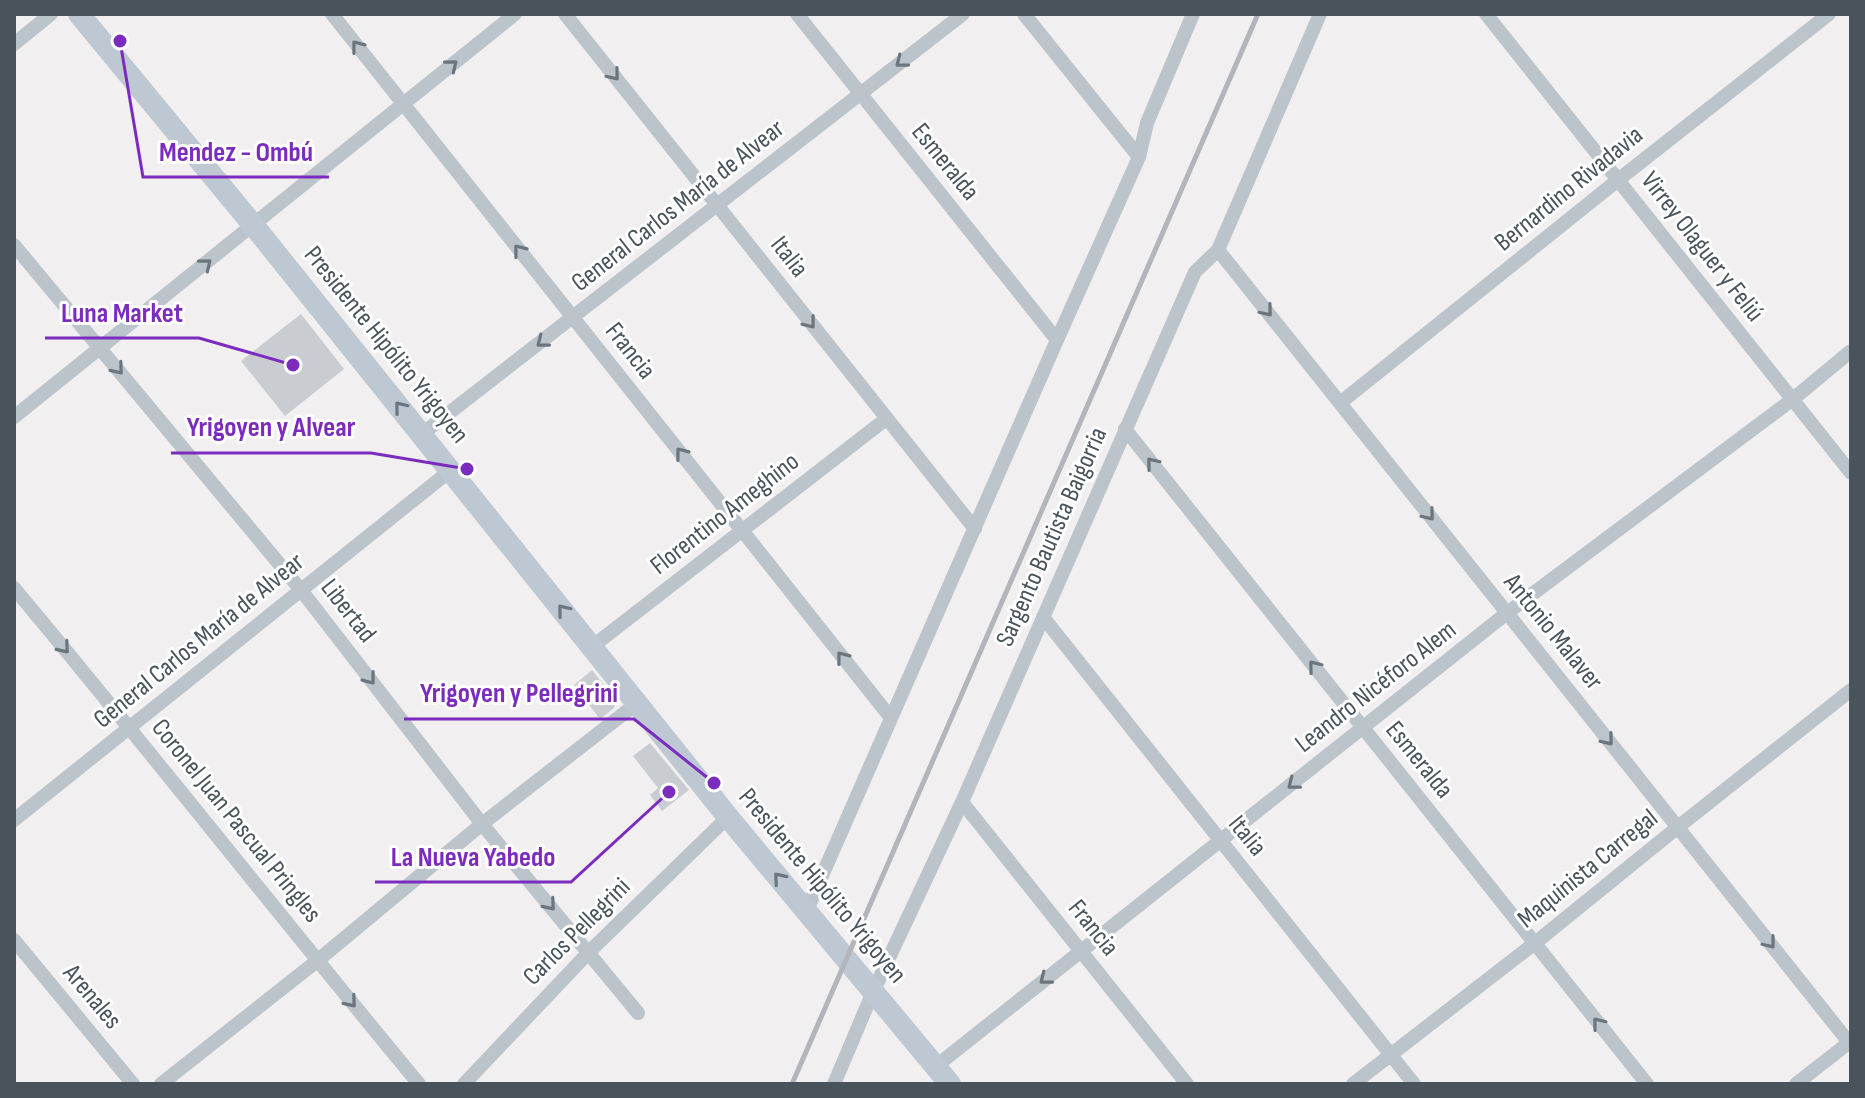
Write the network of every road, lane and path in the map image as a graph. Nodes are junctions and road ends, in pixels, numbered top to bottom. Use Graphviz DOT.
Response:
graph roads {
  1 [pos="51,14"];
  2 [pos="332,14"];
  3 [pos="515,14"];
  4 [pos="565,14"];
  5 [pos="797,14"];
  6 [pos="963,14"];
  7 [pos="1024,14"];
  8 [pos="1193,14"];
  9 [pos="1320,14"];
  10 [pos="1486,14"];
  11 [pos="1829,14"];
  12 [pos="80,15"];
  13 [pos="14,44"];
  14 [pos="861,94"];
  15 [pos="403,104"];
  16 [pos="1139,157"];
  17 [pos="1618,180"];
  18 [pos="718,206"];
  19 [pos="254,226"];
  20 [pos="14,245"];
  21 [pos="1218,250"];
  22 [pos="573,318"];
  23 [pos="1057,340"];
  24 [pos="101,347"];
  25 [pos="1851,351"];
  26 [pos="1793,399"];
  27 [pos="1340,403"];
  28 [pos="14,417"];
  29 [pos="886,419"];
  30 [pos="1125,429"];
  31 [pos="422,434"];
  32 [pos="451,470"];
  33 [pos="1851,473"];
  34 [pos="975,529"];
  35 [pos="742,531"];
  36 [pos="14,588"];
  37 [pos="301,590"];
  38 [pos="1507,613"];
  39 [pos="1043,617"];
  40 [pos="593,646"];
  41 [pos="1851,690"];
  42 [pos="636,704"];
  43 [pos="891,718"];
  44 [pos="130,728"];
  45 [pos="1363,728"];
  46 [pos="962,802"];
  47 [pos="728,817"];
  48 [pos="14,820"];
  49 [pos="482,824"];
  50 [pos="1678,827"];
  51 [pos="1221,841"];
  52 [pos="807,910"];
  53 [pos="14,940"];
  54 [pos="1535,943"];
  55 [pos="1081,951"];
  56 [pos="589,952"];
  57 [pos="317,961"];
  58 [pos="873,992"];
  59 [pos="638,1013"];
  60 [pos="1850,1042"];
  61 [pos="1391,1054"];
  62 [pos="935,1067"];
  63 [pos="133,1084"];
  64 [pos="161,1084"];
  65 [pos="419,1084"];
  66 [pos="464,1084"];
  67 [pos="834,1084"];
  68 [pos="950,1084"];
  69 [pos="1187,1084"];
  70 [pos="1353,1084"];
  71 [pos="1414,1084"];
  72 [pos="1647,1084"];
  73 [pos="1796,1084"];
  1 -- 13 [label="street"];
  15 -- 2 [label="street, Francia, one-way"];
  15 -- 3 [label="street, one-way"];
  4 -- 18 [label="street, Italia, one-way"];
  5 -- 14 [label="street, Esmeralda"];
  6 -- 14 [label="street, General Carlos María de Alvear, one-way"];
  7 -- 16 [label="street"];
  8 -- 16 [label="street"];
  9 -- 21 [label="street, Sargento Bautista Baigorria"];
  10 -- 17 [label="street, Virrey Olaguer y Feliú"];
  11 -- 17 [label="street, Bernardino Rivadavia"];
  12 -- 19 [label="street, Presidente Hipólito Yrigoyen"];
  14 -- 18 [label="street, General Carlos María de Alvear"];
  14 -- 23 [label="street, Esmeralda"];
  15 -- 19 [label="street"];
  22 -- 15 [label="street, Francia, one-way"];
  16 -- 23 [label="street"];
  17 -- 26 [label="street, Virrey Olaguer y Feliú"];
  17 -- 27 [label="street, Bernardino Rivadavia"];
  18 -- 22 [label="street, General Carlos María de Alvear"];
  18 -- 29 [label="street, Italia, one-way"];
  24 -- 19 [label="street, one-way"];
  31 -- 19 [label="street, Presidente Hipólito Yrigoyen, one-way"];
  20 -- 24 [label="street, Libertad"];
  21 -- 27 [label="street, Antonio Malaver, one-way"];
  21 -- 30 [label="street, Sargento Bautista Baigorria"];
  22 -- 31 [label="street, General Carlos María de Alvear, one-way"];
  35 -- 22 [label="street, Francia, one-way"];
  23 -- 34 [label="street"];
  24 -- 28 [label="street"];
  24 -- 37 [label="street, Libertad, one-way"];
  25 -- 26 [label="street, Leandro Nicéforo Alem"];
  26 -- 33 [label="street, Virrey Olaguer y Feliú"];
  26 -- 38 [label="street, Leandro Nicéforo Alem"];
  27 -- 38 [label="street, Antonio Malaver, one-way"];
  29 -- 34 [label="street, Italia"];
  29 -- 35 [label="street, Florentino Ameghino"];
  30 -- 39 [label="street, Sargento Bautista Baigorria"];
  45 -- 30 [label="street, Esmeralda, one-way"];
  31 -- 32 [label="street, Presidente Hipólito Yrigoyen"];
  32 -- 37 [label="street, General Carlos María de Alvear"];
  40 -- 32 [label="street, Presidente Hipólito Yrigoyen, one-way"];
  34 -- 43 [label="street"];
  35 -- 40 [label="street, Florentino Ameghino"];
  43 -- 35 [label="street, Francia, one-way"];
  36 -- 44 [label="street, Coronel Juan Pascual Pringles, one-way"];
  37 -- 44 [label="street, General Carlos María de Alvear"];
  37 -- 49 [label="street, Libertad, one-way"];
  38 -- 45 [label="street, Leandro Nicéforo Alem"];
  38 -- 50 [label="street, Antonio Malaver, one-way"];
  39 -- 46 [label="street, Sargento Bautista Baigorria"];
  39 -- 51 [label="street, Italia"];
  40 -- 42 [label="street, Presidente Hipólito Yrigoyen"];
  41 -- 50 [label="street, Maquinista Carregal"];
  42 -- 47 [label="street, Presidente Hipólito Yrigoyen"];
  42 -- 49 [label="street"];
  43 -- 52 [label="street"];
  44 -- 48 [label="street, General Carlos María de Alvear"];
  44 -- 57 [label="street, Coronel Juan Pascual Pringles"];
  45 -- 51 [label="street, Leandro Nicéforo Alem, one-way"];
  45 -- 54 [label="street, Esmeralda"];
  46 -- 55 [label="street, Francia"];
  46 -- 58 [label="street, Sargento Bautista Baigorria"];
  52 -- 47 [label="street, Presidente Hipólito Yrigoyen, one-way"];
  47 -- 56 [label="street, Carlos Pellegrini"];
  49 -- 56 [label="street, Libertad, one-way"];
  49 -- 57 [label="street"];
  50 -- 54 [label="street, Maquinista Carregal"];
  50 -- 60 [label="street, Antonio Malaver, one-way"];
  51 -- 55 [label="street, Leandro Nicéforo Alem"];
  51 -- 61 [label="street, Italia"];
  52 -- 58 [label="street, Presidente Hipólito Yrigoyen"];
  53 -- 63 [label="street, Arenales"];
  54 -- 61 [label="street, Maquinista Carregal"];
  72 -- 54 [label="street, Esmeralda, one-way"];
  55 -- 62 [label="street, Leandro Nicéforo Alem, one-way"];
  55 -- 69 [label="street, Francia"];
  56 -- 59 [label="street, Libertad"];
  56 -- 66 [label="street, Carlos Pellegrini"];
  57 -- 64 [label="street"];
  57 -- 65 [label="street, Coronel Juan Pascual Pringles, one-way"];
  58 -- 62 [label="street, Presidente Hipólito Yrigoyen"];
  58 -- 67 [label="street, Sargento Bautista Baigorria"];
  60 -- 73 [label="street"];
  61 -- 70 [label="street, Maquinista Carregal"];
  61 -- 71 [label="street, Italia"];
  62 -- 68 [label="street, Presidente Hipólito Yrigoyen"];
}
